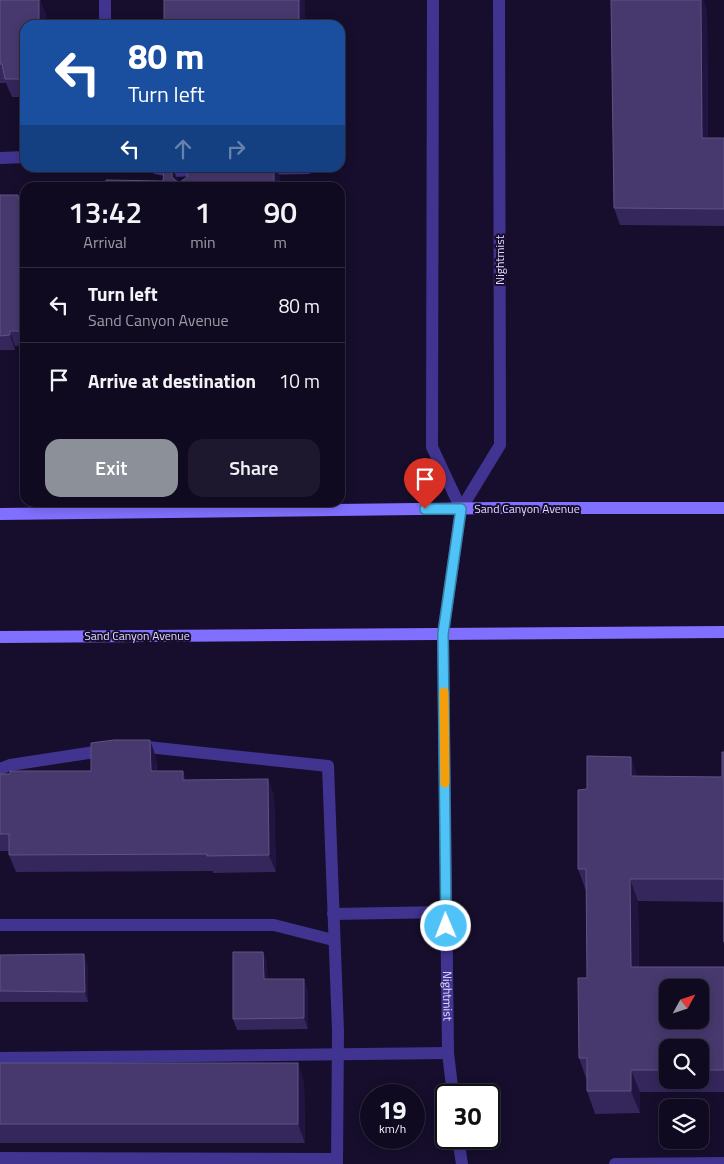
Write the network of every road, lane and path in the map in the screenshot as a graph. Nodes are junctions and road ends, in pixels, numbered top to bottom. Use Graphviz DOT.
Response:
graph roads {
  1 [pos="104,0"];
  2 [pos="433,0"];
  3 [pos="499,0"];
  4 [pos="105,20"];
  5 [pos="20,157"];
  6 [pos="0,158"];
  7 [pos="174,172"];
  8 [pos="202,172"];
  9 [pos="724,508"];
  10 [pos="461,509"];
  11 [pos="0,514"];
  12 [pos="724,632"];
  13 [pos="443,634"];
  14 [pos="0,636"];
  15 [pos="0,769"];
  16 [pos="446,912"];
  17 [pos="333,914"];
  18 [pos="0,925"];
  19 [pos="333,940"];
  20 [pos="448,1053"];
  21 [pos="338,1056"];
  22 [pos="0,1058"];
  23 [pos="452,1084"];
  24 [pos="460,1149"];
  25 [pos="0,1158"];
  26 [pos="337,1161"];
  27 [pos="724,1162"];
  28 [pos="462,1164"];
  29 [pos="615,1164"];
  1 -- 4 [label="street"];
  2 -- 10 [label="street"];
  3 -- 10 [label="street, Nightmist"];
  5 -- 6 [label="street"];
  7 -- 8 [label="street"];
  9 -- 10 [label="main road, Sand Canyon Avenue"];
  10 -- 11 [label="main road, Sand Canyon Avenue"];
  10 -- 13 [label="street, Nightmist"];
  12 -- 13 [label="main road, Sand Canyon Avenue"];
  13 -- 14 [label="main road, Sand Canyon Avenue"];
  13 -- 16 [label="street, Nightmist"];
  15 -- 17 [label="street"];
  16 -- 17 [label="street"];
  16 -- 20 [label="street, Nightmist"];
  17 -- 19 [label="street"];
  18 -- 19 [label="street"];
  19 -- 21 [label="street"];
  20 -- 21 [label="street"];
  20 -- 23 [label="street, Nightmist"];
  21 -- 22 [label="street"];
  21 -- 26 [label="street"];
  24 -- 28 [label="street"];
  25 -- 26 [label="street"];
  27 -- 29 [label="street"];
}
